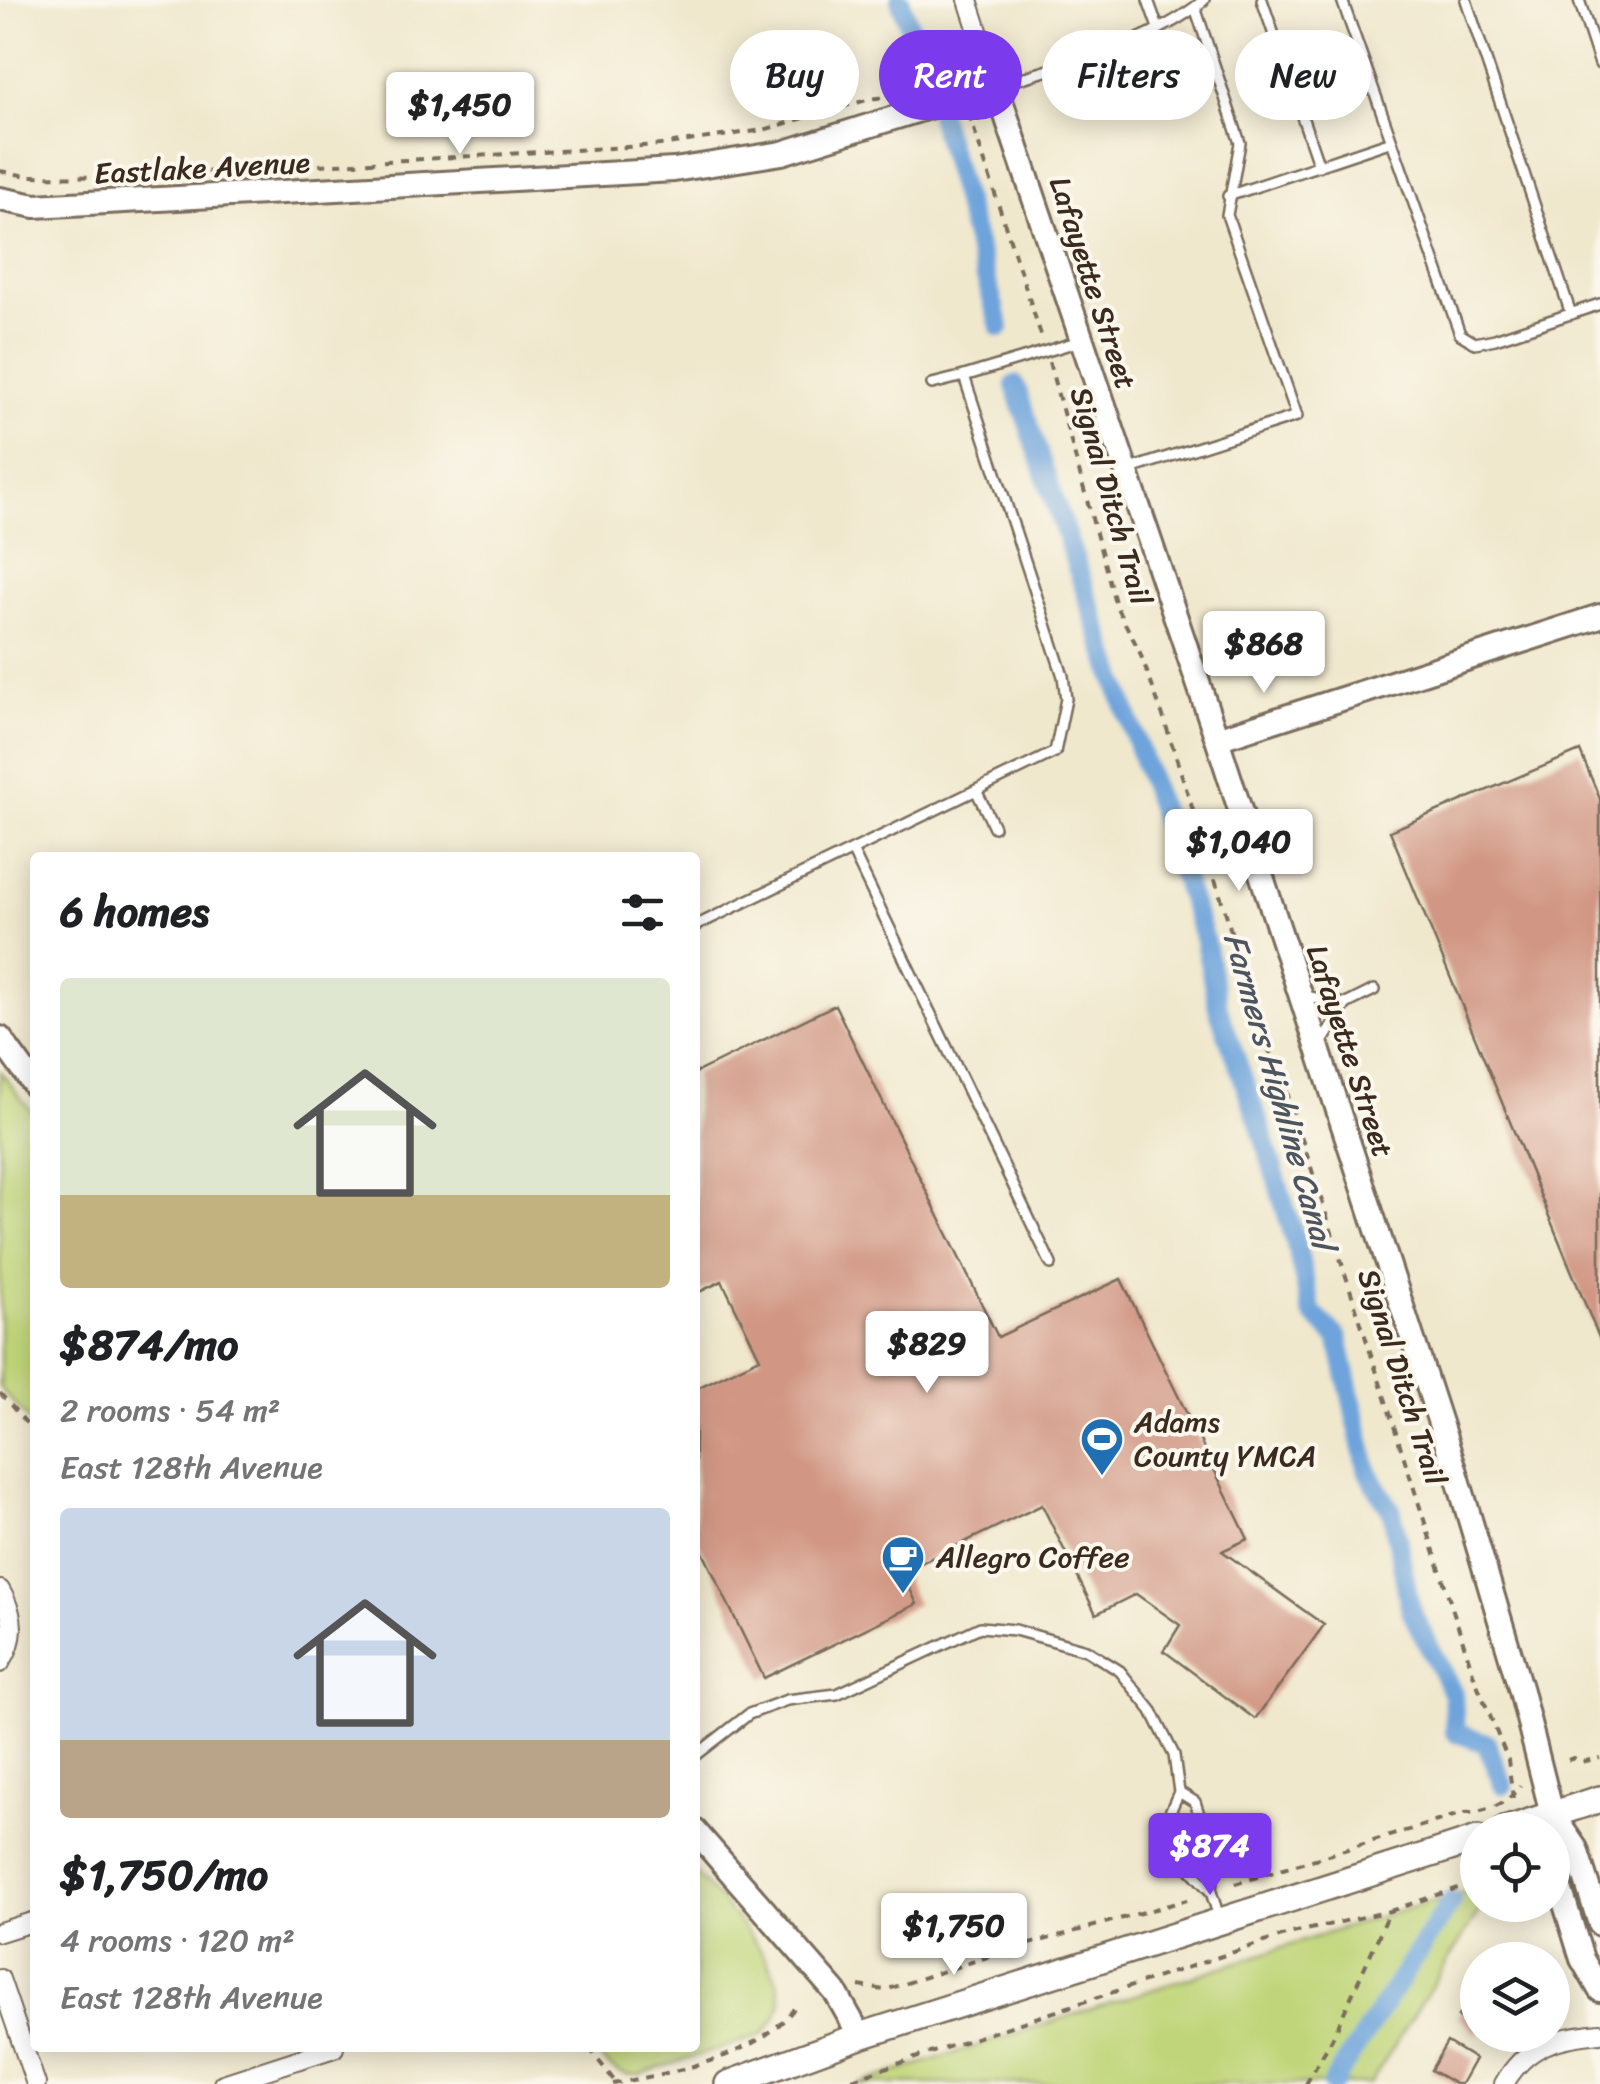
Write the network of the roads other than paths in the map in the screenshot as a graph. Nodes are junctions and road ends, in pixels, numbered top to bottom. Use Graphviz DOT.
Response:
graph roads {
  1 [pos="968,0"];
  2 [pos="1148,0"];
  3 [pos="1262,0"];
  4 [pos="1342,0"];
  5 [pos="1466,0"];
  6 [pos="1579,0"];
  7 [pos="1200,4"];
  8 [pos="1158,28"];
  9 [pos="978,30"];
  10 [pos="1600,64"];
  11 [pos="1022,77"];
  12 [pos="890,120"];
  13 [pos="1007,120"];
  14 [pos="1392,141"];
  15 [pos="1319,166"];
  16 [pos="1228,196"];
  17 [pos="0,199"];
  18 [pos="1600,304"];
  19 [pos="1571,314"];
  20 [pos="1080,341"];
  21 [pos="964,376"];
  22 [pos="932,384"];
  23 [pos="1124,470"];
  24 [pos="1600,616"];
  25 [pos="1217,740"];
  26 [pos="976,790"];
  27 [pos="994,827"];
  28 [pos="852,850"];
  29 [pos="700,924"];
  30 [pos="1374,990"];
  31 [pos="1300,995"];
  32 [pos="1346,1004"];
  33 [pos="0,1038"];
  34 [pos="1318,1048"];
  35 [pos="30,1079"];
  36 [pos="1052,1264"];
  37 [pos="0,1590"];
  38 [pos="0,1663"];
  39 [pos="700,1752"];
  40 [pos="1178,1792"];
  41 [pos="1600,1799"];
  42 [pos="1550,1812"];
  43 [pos="1570,1813"];
  44 [pos="700,1837"];
  45 [pos="1570,1842"];
  46 [pos="1460,1845"];
  47 [pos="1211,1892"];
  48 [pos="1570,1920"];
  49 [pos="30,1923"];
  50 [pos="1221,1923"];
  51 [pos="1600,1924"];
  52 [pos="0,1932"];
  53 [pos="0,1979"];
  54 [pos="1600,1990"];
  55 [pos="1600,2034"];
  56 [pos="860,2036"];
  57 [pos="322,2052"];
  58 [pos="36,2084"];
  59 [pos="223,2084"];
  60 [pos="728,2084"];
  61 [pos="1504,2084"];
  1 -- 9 [label="street"];
  2 -- 8 [label="lane"];
  3 -- 15 [label="lane"];
  4 -- 14 [label="lane"];
  5 -- 19 [label="lane"];
  6 -- 10 [label="lane"];
  7 -- 8 [label="lane"];
  7 -- 16 [label="lane"];
  8 -- 11 [label="lane"];
  12 -- 17 [label="street, Eastlake Avenue"];
  13 -- 20 [label="street, Lafayette Street"];
  14 -- 15 [label="lane"];
  14 -- 19 [label="lane"];
  15 -- 16 [label="lane"];
  16 -- 23 [label="lane"];
  18 -- 19 [label="lane"];
  20 -- 21 [label="lane"];
  20 -- 23 [label="street, Lafayette Street"];
  21 -- 22 [label="lane"];
  21 -- 26 [label="lane"];
  23 -- 25 [label="street, Lafayette Street"];
  24 -- 25 [label="street"];
  25 -- 31 [label="street, Lafayette Street"];
  26 -- 27 [label="lane"];
  26 -- 28 [label="lane"];
  28 -- 29 [label="lane"];
  28 -- 36 [label="lane"];
  30 -- 32 [label="lane"];
  31 -- 32 [label="lane"];
  31 -- 34 [label="street, Lafayette Street"];
  32 -- 34 [label="lane"];
  33 -- 35 [label="street"];
  34 -- 42 [label="street, Lafayette Street"];
  37 -- 38 [label="street"];
  39 -- 40 [label="lane"];
  40 -- 47 [label="lane"];
  40 -- 47 [label="lane"];
  41 -- 43 [label="main road"];
  44 -- 56 [label="street"];
  45 -- 51 [label="street, Lafayette Street"];
  46 -- 50 [label="main road"];
  47 -- 50 [label="lane"];
  48 -- 54 [label="street"];
  49 -- 52 [label="street"];
  50 -- 56 [label="main road"];
  53 -- 58 [label="street"];
  55 -- 61 [label="street"];
  56 -- 60 [label="main road"];
  57 -- 59 [label="street"];
}
